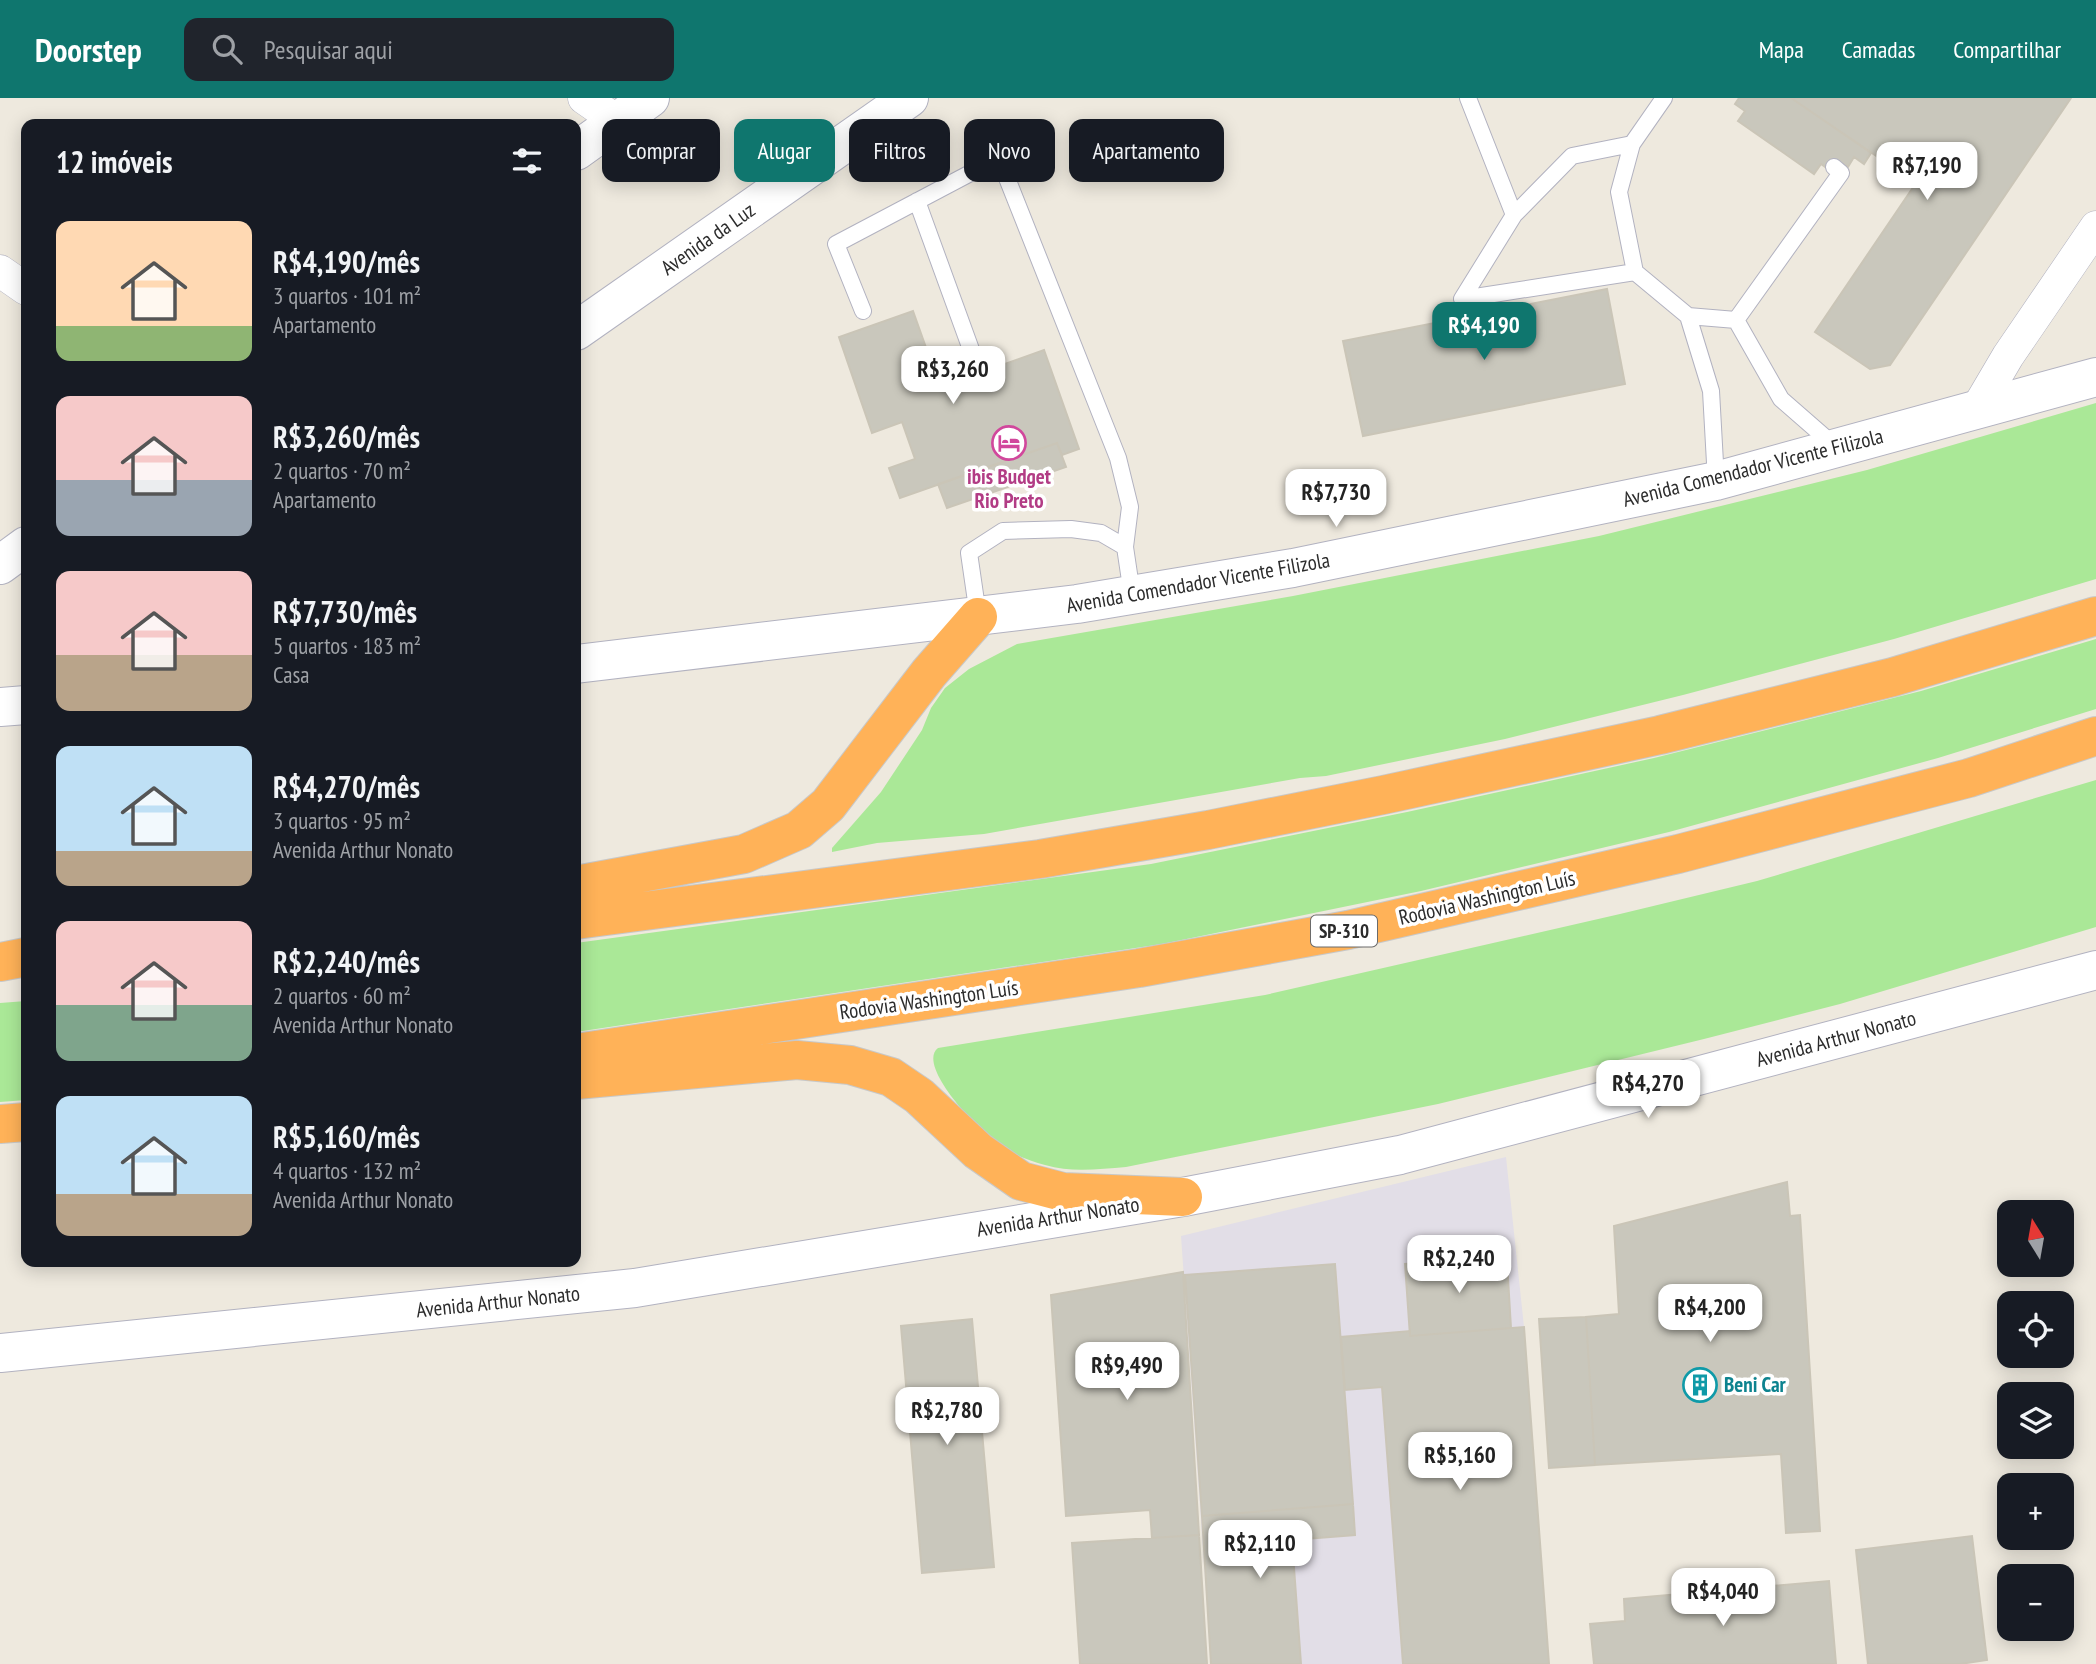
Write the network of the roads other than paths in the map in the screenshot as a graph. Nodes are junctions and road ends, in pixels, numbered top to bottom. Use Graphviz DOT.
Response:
graph roads {
  1 [pos="584,98"];
  2 [pos="650,98"];
  3 [pos="909,98"];
  4 [pos="1468,98"];
  5 [pos="1664,98"];
  6 [pos="614,119"];
  7 [pos="620,119"];
  8 [pos="602,132"];
  9 [pos="1632,145"];
  10 [pos="581,147"];
  11 [pos="1834,167"];
  12 [pos="917,201"];
  13 [pos="1514,215"];
  14 [pos="2096,227"];
  15 [pos="0,271"];
  16 [pos="1635,272"];
  17 [pos="21,286"];
  18 [pos="863,311"];
  19 [pos="1688,316"];
  20 [pos="1736,320"];
  21 [pos="581,328"];
  22 [pos="973,355"];
  23 [pos="2096,377"];
  24 [pos="1975,412"];
  25 [pos="1838,449"];
  26 [pos="1716,481"];
  27 [pos="1125,547"];
  28 [pos="21,550"];
  29 [pos="0,565"];
  30 [pos="1132,594"];
  31 [pos="2096,616"];
  32 [pos="978,617"];
  33 [pos="581,663"];
  34 [pos="21,705"];
  35 [pos="0,707"];
  36 [pos="2096,736"];
  37 [pos="581,884"];
  38 [pos="581,919"];
  39 [pos="21,958"];
  40 [pos="0,961"];
  41 [pos="2096,970"];
  42 [pos="21,980"];
  43 [pos="0,981"];
  44 [pos="581,1052"];
  45 [pos="581,1080"];
  46 [pos="21,1122"];
  47 [pos="0,1124"];
  48 [pos="1183,1197"];
  49 [pos="0,1353"];
  1 -- 6 [label="street"];
  2 -- 7 [label="main road"];
  3 -- 21 [label="main road, Avenida da Luz"];
  4 -- 13 [label="lane"];
  5 -- 9 [label="lane"];
  8 -- 10 [label="main road"];
  9 -- 13 [label="lane"];
  9 -- 16 [label="lane"];
  11 -- 20 [label="lane"];
  12 -- 18 [label="lane"];
  12 -- 22 [label="lane"];
  12 -- 27 [label="lane"];
  13 -- 16 [label="lane"];
  14 -- 24 [label="street"];
  15 -- 17 [label="street"];
  16 -- 19 [label="lane"];
  19 -- 20 [label="lane"];
  19 -- 26 [label="lane"];
  20 -- 25 [label="lane"];
  23 -- 24 [label="main road, Avenida Comendador Vicente Filizola"];
  24 -- 25 [label="main road, Avenida Comendador Vicente Filizola"];
  25 -- 26 [label="main road, Avenida Comendador Vicente Filizola"];
  26 -- 30 [label="main road, Avenida Comendador Vicente Filizola"];
  27 -- 30 [label="lane"];
  27 -- 32 [label="lane"];
  28 -- 29 [label="main road"];
  30 -- 32 [label="main road, Avenida Comendador Vicente Filizola"];
  31 -- 38 [label="highway"];
  32 -- 33 [label="main road, Avenida Comendador Vicente Filizola"];
  32 -- 37 [label="highway"];
  34 -- 35 [label="main road"];
  36 -- 44 [label="highway, Rodovia Washington Luís / SP-310"];
  39 -- 40 [label="highway"];
  41 -- 48 [label="main road, Avenida Arthur Nonato"];
  42 -- 43 [label="highway"];
  45 -- 48 [label="highway"];
  46 -- 47 [label="highway"];
  48 -- 49 [label="main road, Avenida Arthur Nonato"];
}
